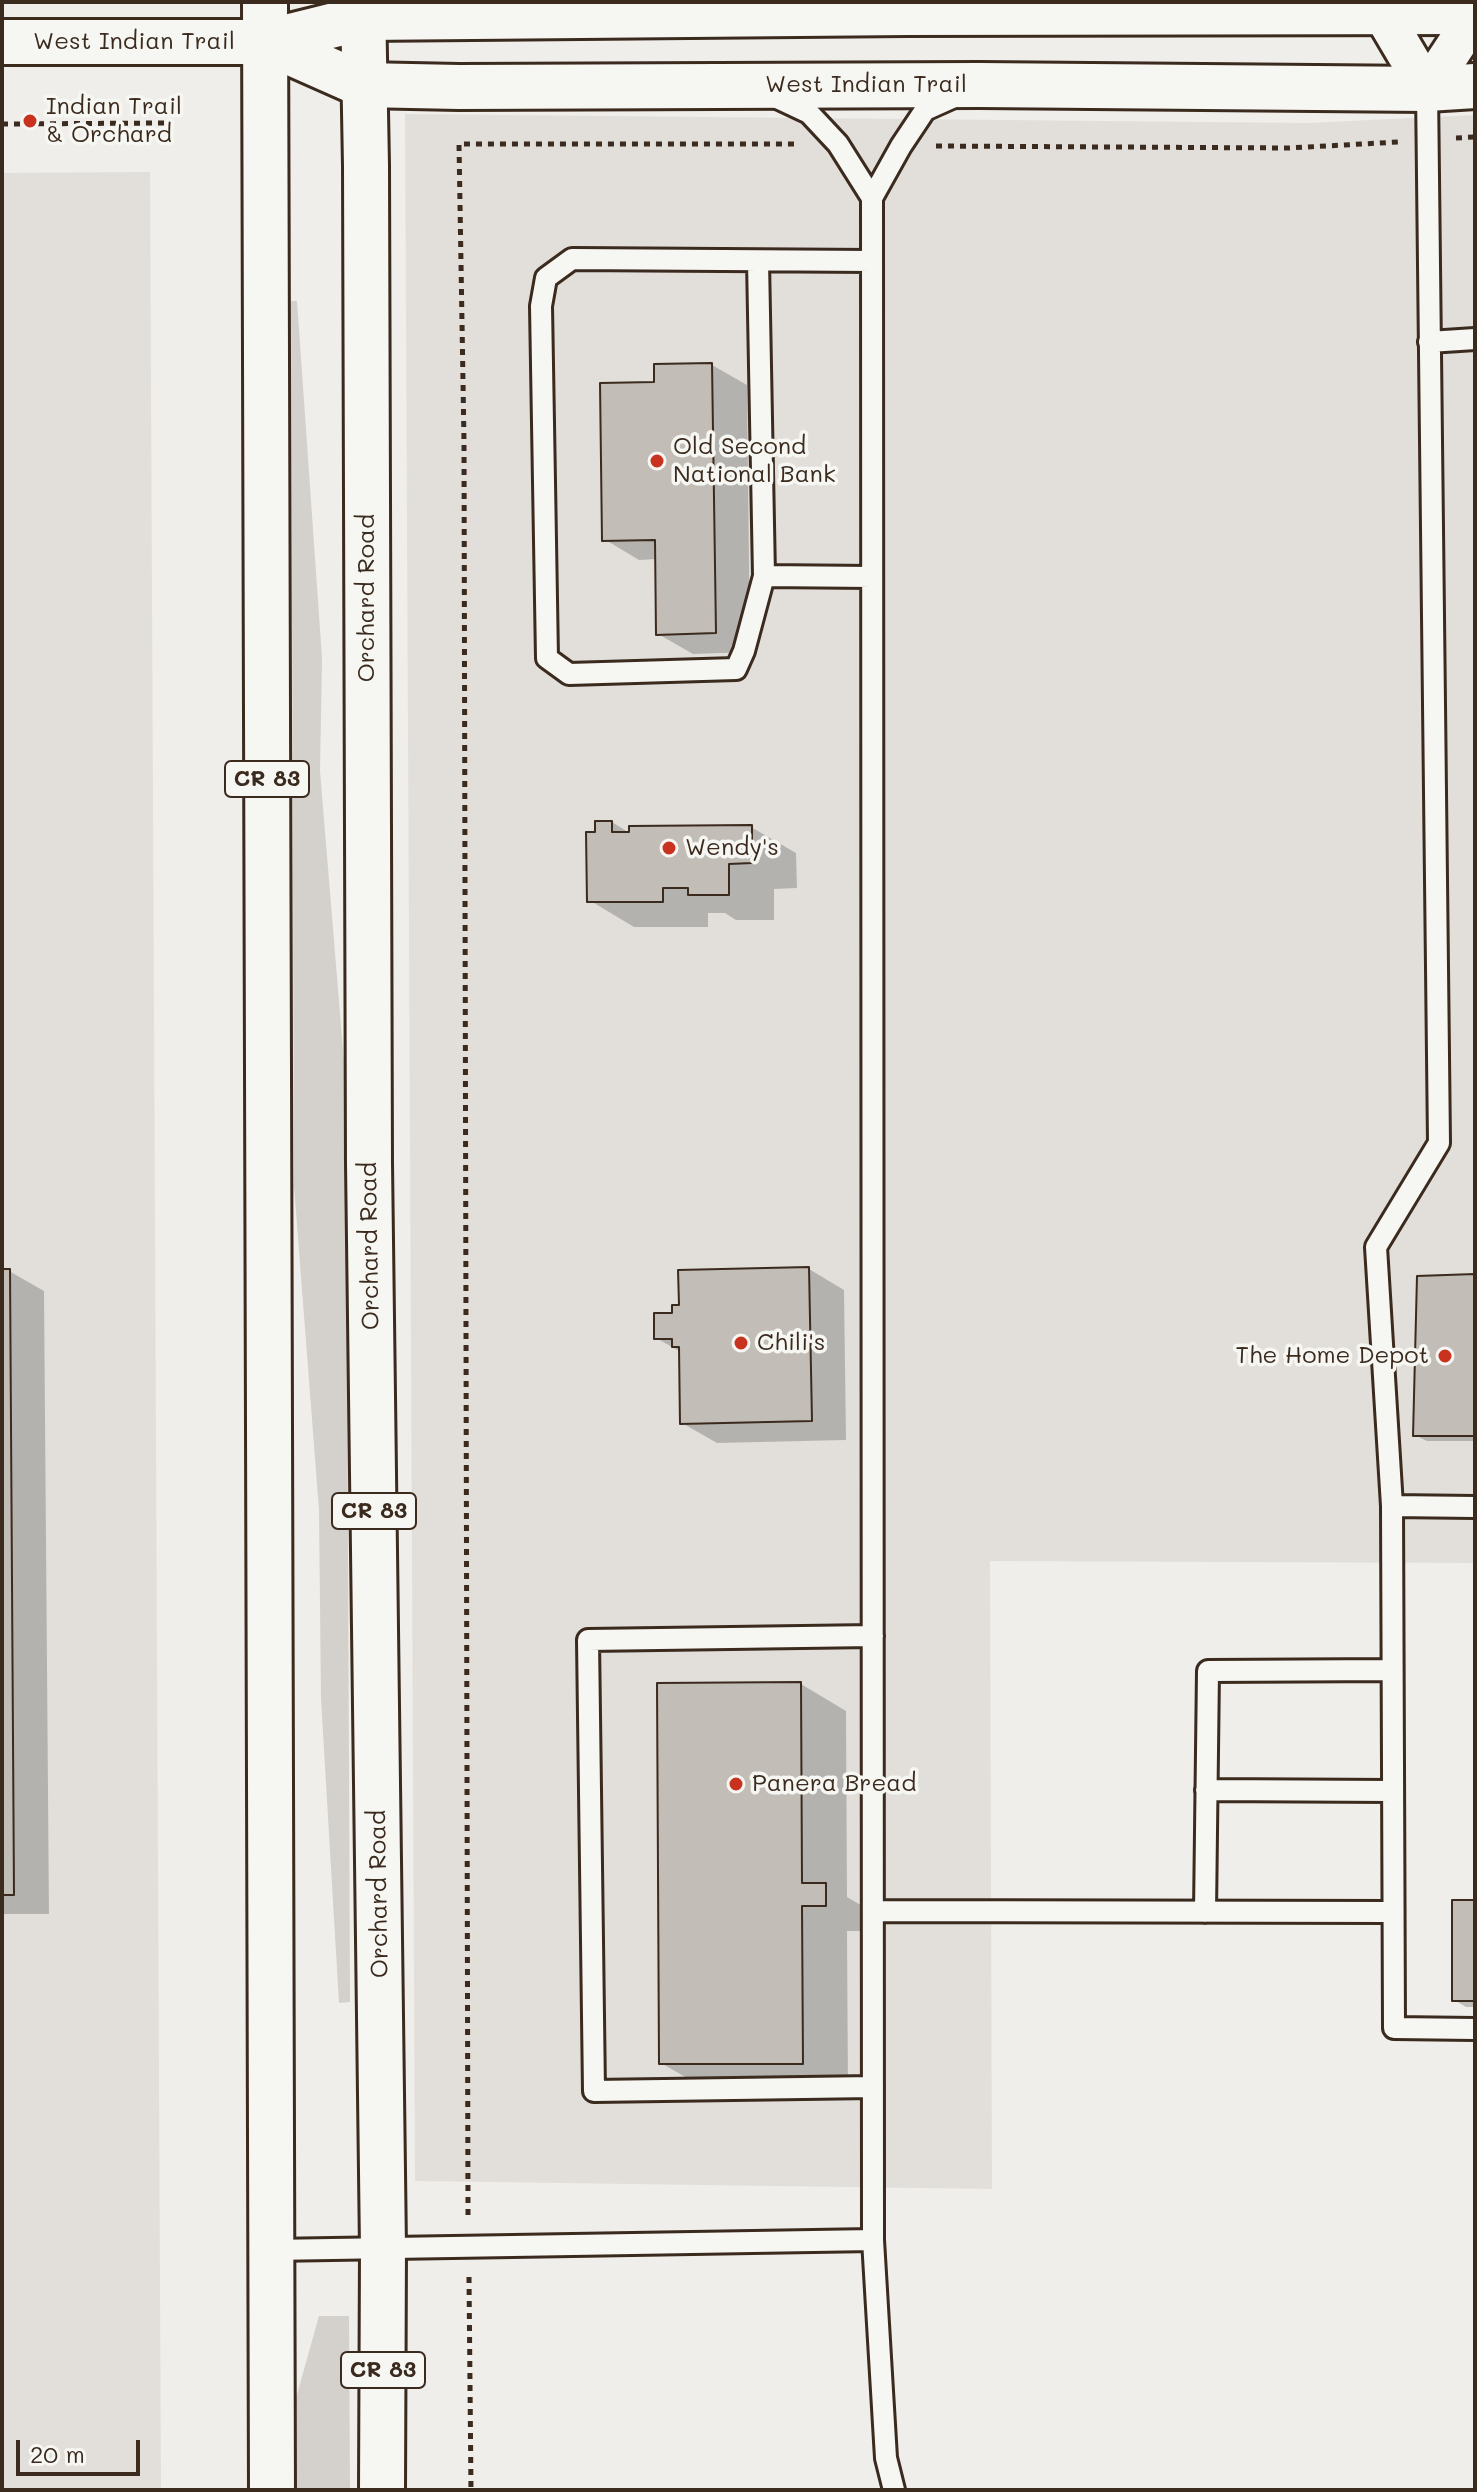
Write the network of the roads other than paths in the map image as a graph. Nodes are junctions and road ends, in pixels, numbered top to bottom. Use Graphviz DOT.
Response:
graph roads {
  1 [pos="908,7"];
  2 [pos="1382,7"];
  3 [pos="363,10"];
  4 [pos="1475,14"];
  5 [pos="265,22"];
  6 [pos="2,42"];
  7 [pos="363,85"];
  8 [pos="979,85"];
  9 [pos="750,86"];
  10 [pos="1475,86"];
  11 [pos="1427,89"];
  12 [pos="872,198"];
  13 [pos="758,261"];
  14 [pos="872,261"];
  15 [pos="1475,339"];
  16 [pos="1429,342"];
  17 [pos="764,576"];
  18 [pos="872,577"];
  19 [pos="1392,1506"];
  20 [pos="1475,1507"];
  21 [pos="873,1636"];
  22 [pos="1392,1670"];
  23 [pos="1206,1790"];
  24 [pos="1393,1791"];
  25 [pos="873,1911"];
  26 [pos="1205,1912"];
  27 [pos="1393,1912"];
  28 [pos="1475,2029"];
  29 [pos="873,2087"];
  30 [pos="873,2240"];
  31 [pos="383,2249"];
  32 [pos="272,2250"];
  33 [pos="272,2490"];
  34 [pos="382,2490"];
  35 [pos="894,2490"];
  1 -- 2 [label="main road, West Indian Trail"];
  1 -- 3 [label="main road, West Indian Trail"];
  2 -- 4 [label="main road"];
  2 -- 11 [label="street"];
  3 -- 5 [label="main road, West Indian Trail"];
  3 -- 7 [label="main road, Orchard Road / CR 83"];
  4 -- 11 [label="street"];
  5 -- 6 [label="main road, West Indian Trail"];
  5 -- 7 [label="main road, West Indian Trail"];
  5 -- 32 [label="main road, CR 83"];
  7 -- 9 [label="main road, West Indian Trail"];
  7 -- 31 [label="main road, Orchard Road / CR 83"];
  8 -- 9 [label="main road, West Indian Trail"];
  8 -- 11 [label="main road, West Indian Trail"];
  8 -- 12 [label="lane"];
  9 -- 12 [label="lane"];
  10 -- 11 [label="main road, West Indian Trail"];
  11 -- 16 [label="lane"];
  12 -- 14 [label="lane"];
  13 -- 14 [label="lane"];
  13 -- 17 [label="lane"];
  13 -- 17 [label="lane"];
  14 -- 18 [label="lane"];
  15 -- 16 [label="lane"];
  16 -- 19 [label="lane"];
  17 -- 18 [label="lane"];
  18 -- 21 [label="lane"];
  19 -- 20 [label="lane"];
  19 -- 22 [label="lane"];
  21 -- 25 [label="lane"];
  21 -- 29 [label="lane"];
  22 -- 23 [label="lane"];
  22 -- 24 [label="lane"];
  23 -- 24 [label="lane"];
  23 -- 26 [label="lane"];
  24 -- 27 [label="lane"];
  25 -- 26 [label="lane"];
  25 -- 29 [label="lane"];
  26 -- 27 [label="lane"];
  27 -- 28 [label="lane"];
  29 -- 30 [label="lane"];
  30 -- 31 [label="lane"];
  30 -- 35 [label="lane"];
  31 -- 32 [label="lane"];
  31 -- 34 [label="main road, Orchard Road / CR 83"];
  32 -- 33 [label="main road, CR 83"];
}
